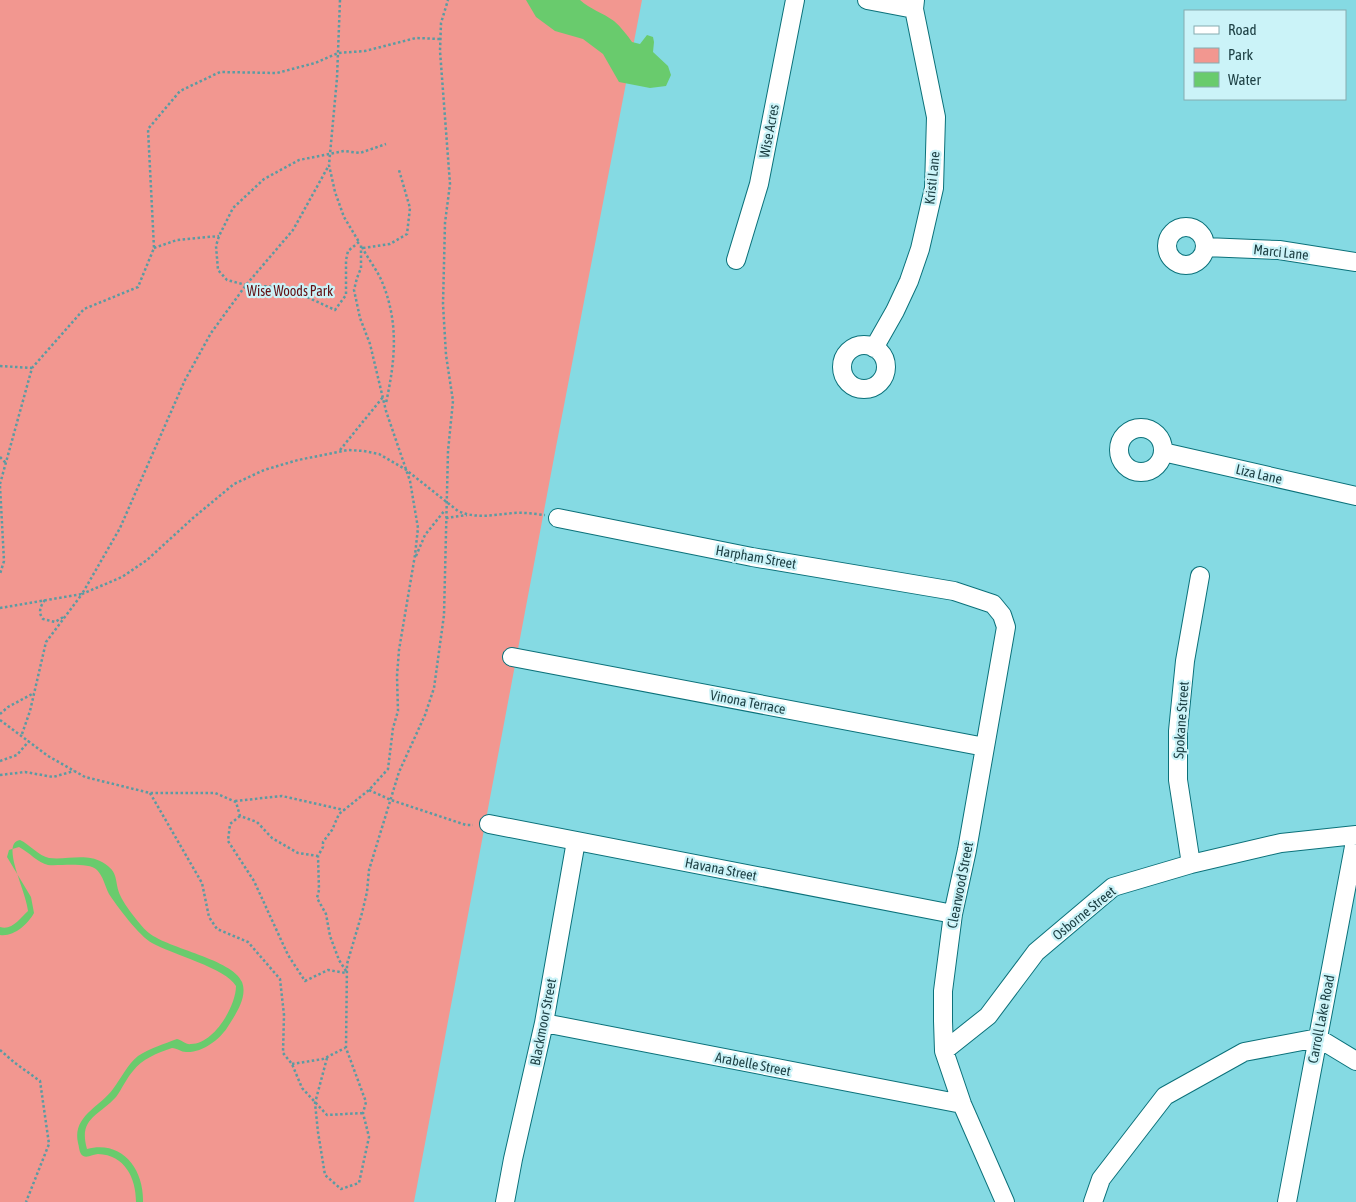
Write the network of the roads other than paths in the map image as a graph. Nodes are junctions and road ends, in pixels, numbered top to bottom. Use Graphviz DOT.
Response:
graph roads {
  1 [pos="795,0"];
  2 [pos="867,0"];
  3 [pos="914,4"];
  4 [pos="1205,247"];
  5 [pos="736,260"];
  6 [pos="1356,262"];
  7 [pos="874,348"];
  8 [pos="1163,452"];
  9 [pos="1356,496"];
  10 [pos="558,518"];
  11 [pos="1200,576"];
  12 [pos="954,591"];
  13 [pos="512,657"];
  14 [pos="985,747"];
  15 [pos="489,824"];
  16 [pos="1356,836"];
  17 [pos="576,841"];
  18 [pos="1191,864"];
  19 [pos="953,914"];
  20 [pos="544,1023"];
  21 [pos="1318,1038"];
  22 [pos="944,1051"];
  23 [pos="1356,1061"];
  24 [pos="962,1104"];
  25 [pos="505,1202"];
  26 [pos="1005,1202"];
  27 [pos="1093,1202"];
  28 [pos="1287,1202"];
  1 -- 5 [label="street, Wise Acres"];
  2 -- 3 [label="street"];
  3 -- 7 [label="street, Kristi Lane"];
  4 -- 6 [label="street, Marci Lane"];
  8 -- 9 [label="street, Liza Lane"];
  10 -- 12 [label="street, Harpham Street"];
  11 -- 18 [label="street, Spokane Street"];
  12 -- 14 [label="street, Clearwood Street"];
  13 -- 14 [label="street, Vinona Terrace"];
  14 -- 19 [label="street, Clearwood Street"];
  15 -- 17 [label="street, Havana Street"];
  16 -- 18 [label="street, Osborne Street"];
  16 -- 21 [label="street, Carroll Lake Road"];
  17 -- 19 [label="street, Havana Street"];
  17 -- 20 [label="street, Blackmoor Street"];
  18 -- 22 [label="street, Osborne Street"];
  19 -- 22 [label="street, Clearwood Street"];
  20 -- 24 [label="street, Arabelle Street"];
  20 -- 25 [label="street, Blackmoor Street"];
  21 -- 23 [label="street"];
  21 -- 27 [label="street"];
  21 -- 28 [label="street, Carroll Lake Road"];
  22 -- 24 [label="street, Clearwood Street"];
  24 -- 26 [label="street, Clearwood Street"];
}
